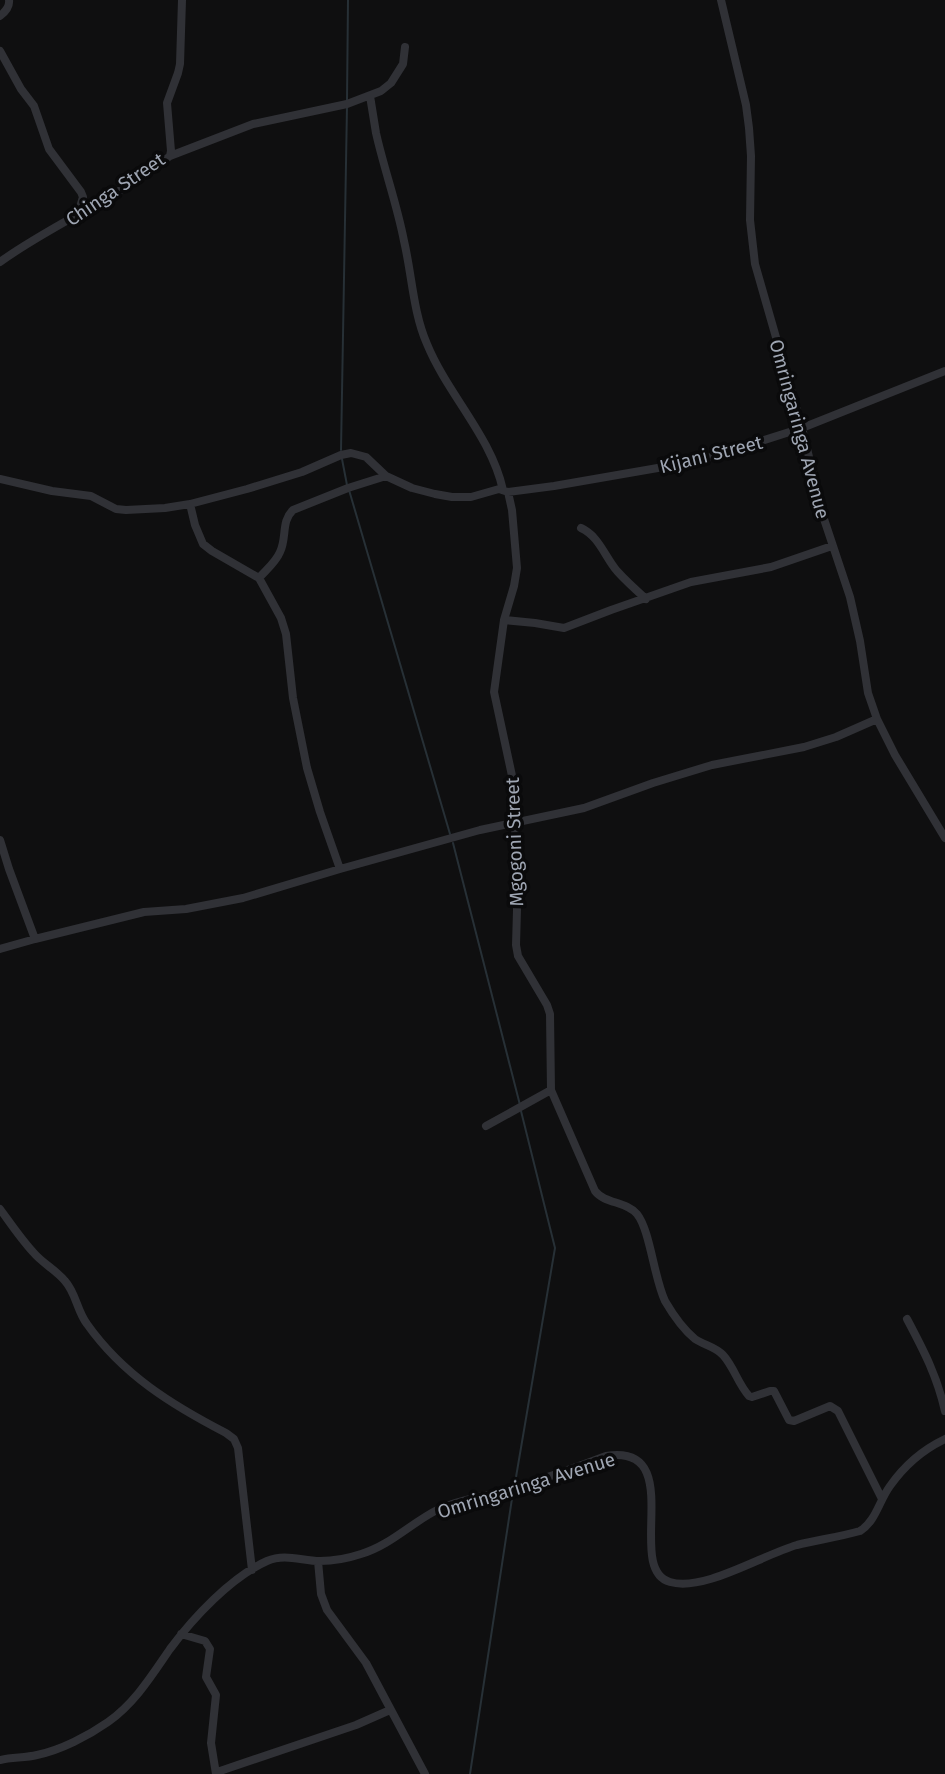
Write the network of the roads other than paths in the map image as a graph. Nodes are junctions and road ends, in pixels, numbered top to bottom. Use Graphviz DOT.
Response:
graph roads {
  1 [pos="182,0"];
  2 [pos="721,0"];
  3 [pos="11,1"];
  4 [pos="0,16"];
  5 [pos="405,47"];
  6 [pos="0,51"];
  7 [pos="370,96"];
  8 [pos="170,156"];
  9 [pos="78,215"];
  10 [pos="0,262"];
  11 [pos="945,371"];
  12 [pos="802,428"];
  13 [pos="386,477"];
  14 [pos="0,479"];
  15 [pos="505,491"];
  16 [pos="190,504"];
  17 [pos="581,528"];
  18 [pos="832,546"];
  19 [pos="259,578"];
  20 [pos="646,599"];
  21 [pos="504,620"];
  22 [pos="877,719"];
  23 [pos="515,823"];
  24 [pos="945,838"];
  25 [pos="0,840"];
  26 [pos="340,869"];
  27 [pos="34,939"];
  28 [pos="0,949"];
  29 [pos="551,1090"];
  30 [pos="486,1126"];
  31 [pos="0,1209"];
  32 [pos="907,1319"];
  33 [pos="945,1411"];
  34 [pos="945,1439"];
  35 [pos="882,1499"];
  36 [pos="318,1561"];
  37 [pos="252,1570"];
  38 [pos="181,1634"];
  39 [pos="390,1710"];
  40 [pos="1,1758"];
  41 [pos="216,1773"];
  42 [pos="425,1774"];
  1 -- 8 [label="street, Chinga Street"];
  2 -- 12 [label="street, Omringaringa Avenue"];
  3 -- 4 [label="street"];
  5 -- 7 [label="street"];
  6 -- 9 [label="street"];
  7 -- 8 [label="street"];
  7 -- 15 [label="street, Mgogoni Street"];
  8 -- 9 [label="street, Chinga Street"];
  9 -- 10 [label="street, Chinga Street"];
  11 -- 12 [label="street, Kijani Street"];
  12 -- 15 [label="street, Kijani Street"];
  12 -- 18 [label="street, Omringaringa Avenue"];
  13 -- 15 [label="street"];
  13 -- 16 [label="street"];
  13 -- 19 [label="street"];
  14 -- 16 [label="street"];
  15 -- 21 [label="street, Mgogoni Street"];
  16 -- 19 [label="street"];
  17 -- 20 [label="street"];
  18 -- 20 [label="street"];
  18 -- 22 [label="street, Omringaringa Avenue"];
  19 -- 26 [label="street"];
  20 -- 21 [label="street"];
  21 -- 23 [label="street, Mgogoni Street"];
  22 -- 23 [label="street"];
  22 -- 24 [label="street, Omringaringa Avenue"];
  23 -- 26 [label="street"];
  23 -- 29 [label="street, Mgogoni Street"];
  25 -- 27 [label="street"];
  26 -- 27 [label="street"];
  27 -- 28 [label="street"];
  29 -- 30 [label="street"];
  29 -- 35 [label="street, Mgogoni Street"];
  31 -- 37 [label="street"];
  32 -- 33 [label="street"];
  34 -- 35 [label="street, Omringaringa Avenue"];
  35 -- 36 [label="street, Omringaringa Avenue"];
  36 -- 37 [label="street, Omringaringa Avenue"];
  36 -- 39 [label="street"];
  37 -- 38 [label="street, Omringaringa Avenue"];
  38 -- 40 [label="street, Omringaringa Avenue"];
  38 -- 41 [label="street"];
  39 -- 41 [label="street"];
  39 -- 42 [label="street"];
}
